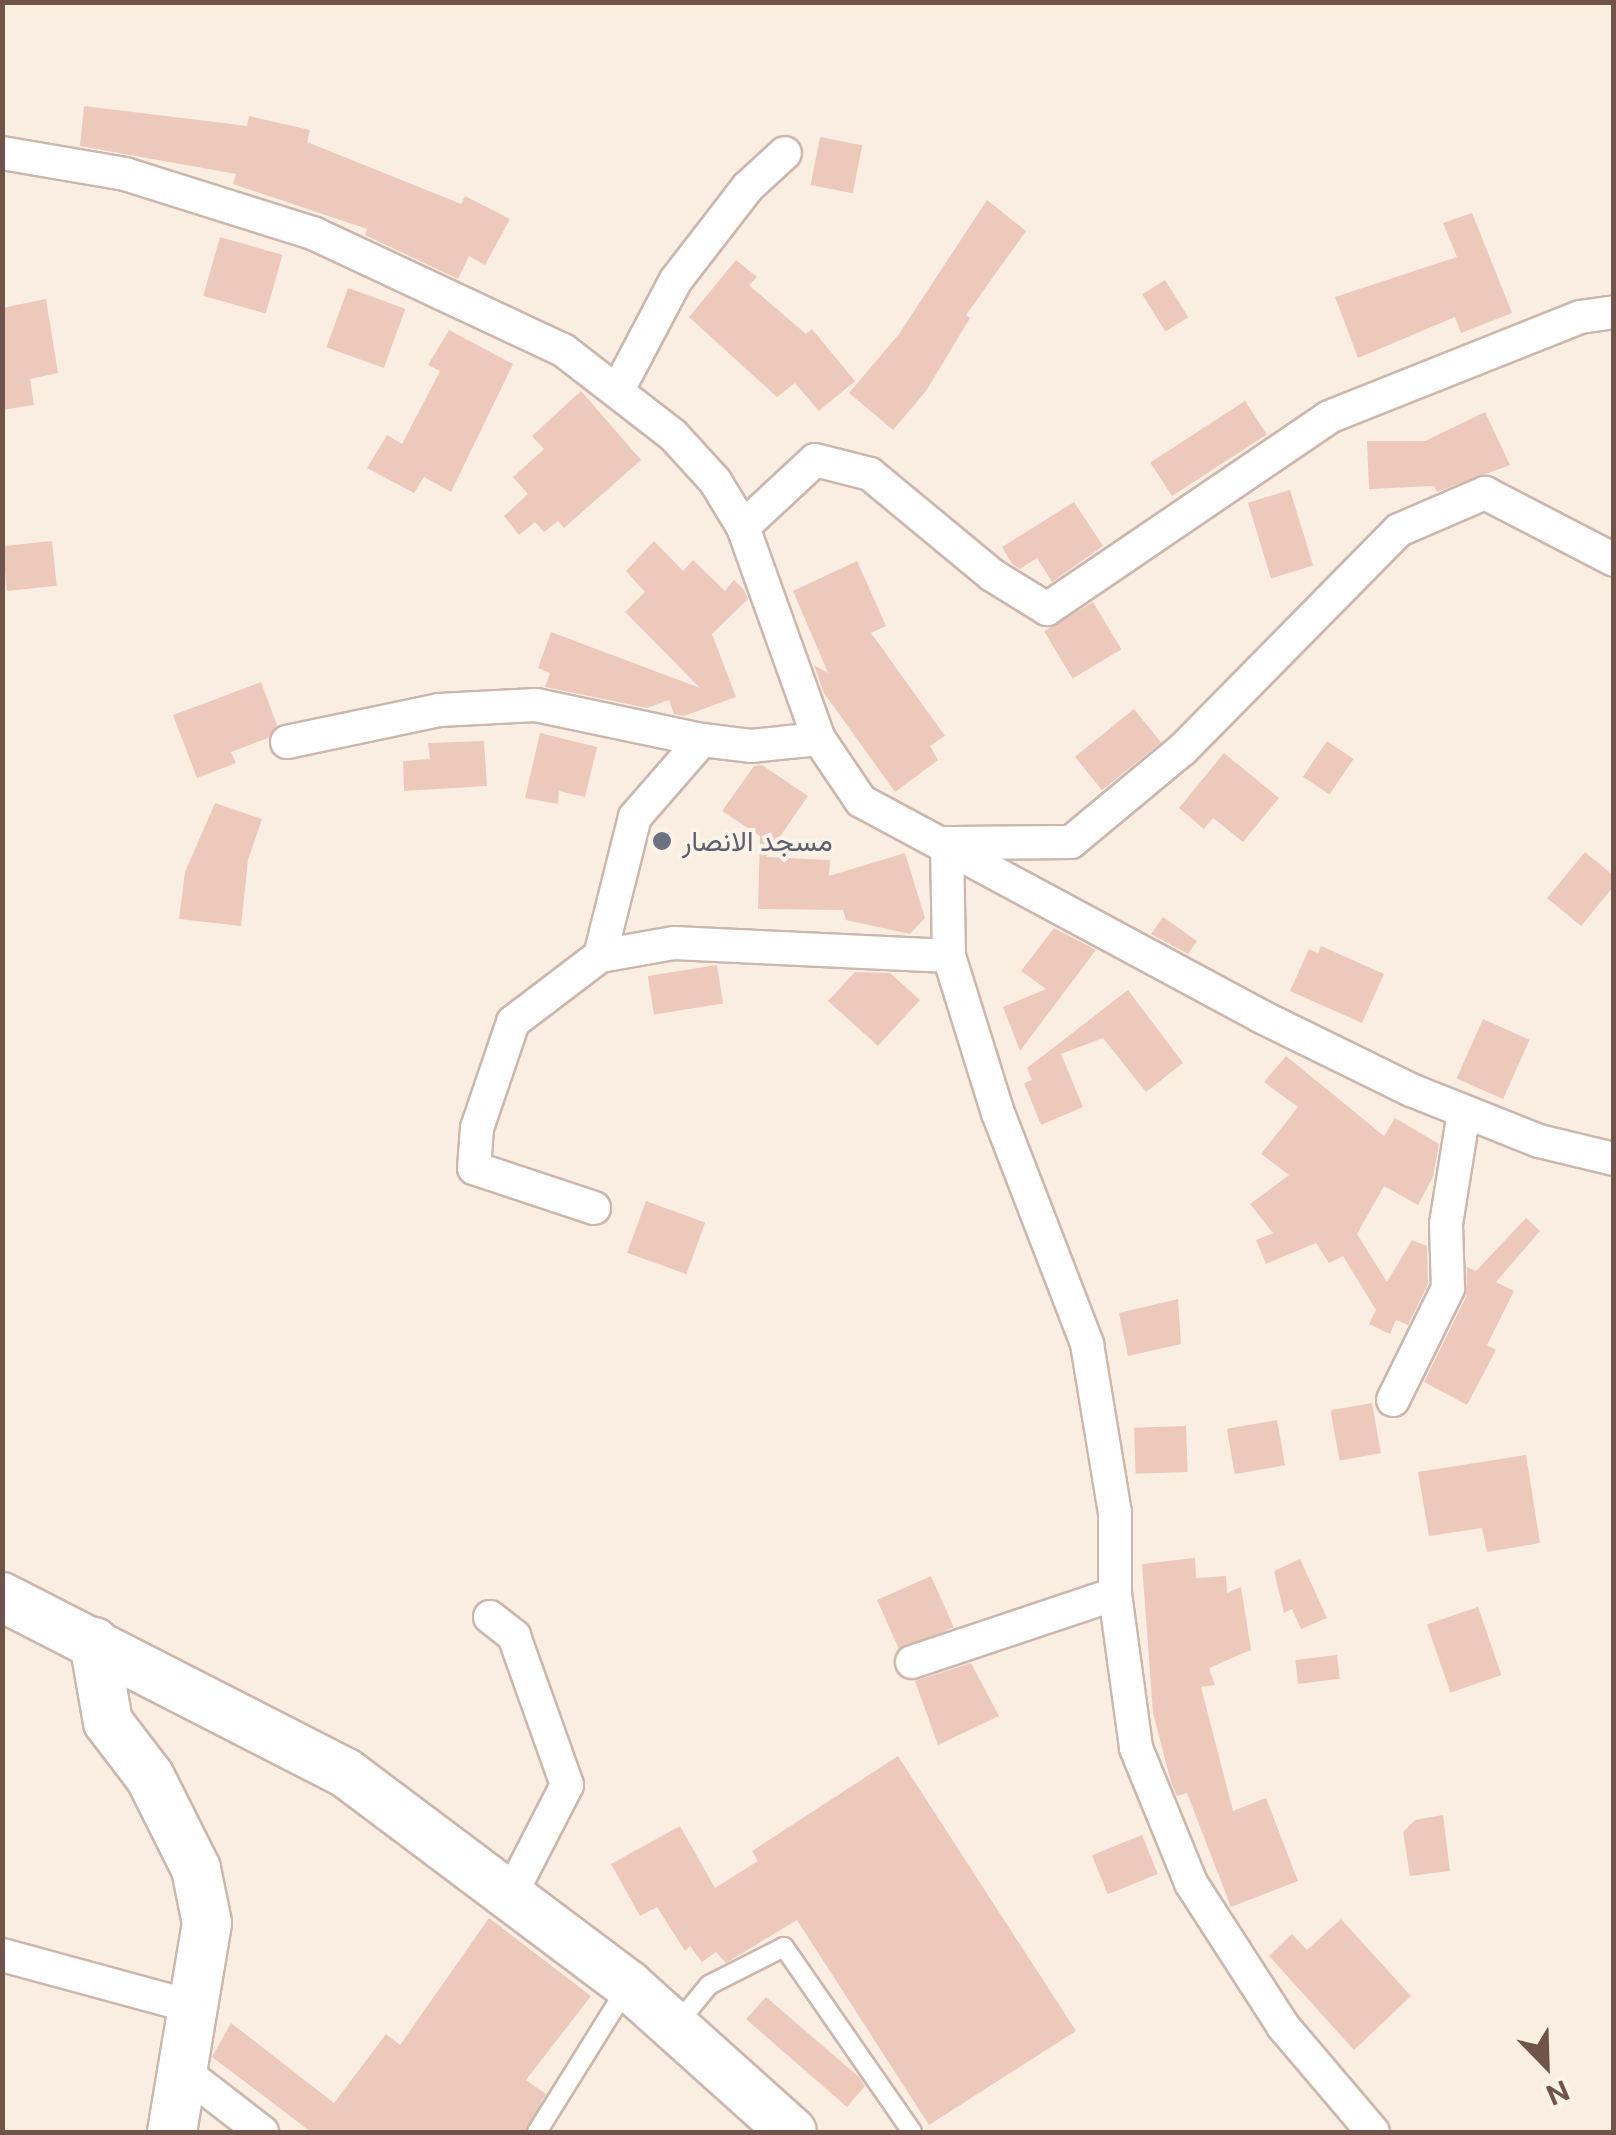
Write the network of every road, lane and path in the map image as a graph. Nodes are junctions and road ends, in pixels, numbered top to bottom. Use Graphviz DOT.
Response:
graph roads {
  1 [pos="2,153"];
  2 [pos="785,153"];
  3 [pos="1614,312"];
  4 [pos="618,388"];
  5 [pos="743,527"];
  6 [pos="1614,560"];
  7 [pos="819,739"];
  8 [pos="702,740"];
  9 [pos="287,742"];
  10 [pos="948,842"];
  11 [pos="600,956"];
  12 [pos="949,956"];
  13 [pos="1464,1110"];
  14 [pos="1614,1159"];
  15 [pos="594,1208"];
  16 [pos="1393,1400"];
  17 [pos="1115,1594"];
  18 [pos="2,1596"];
  19 [pos="490,1616"];
  20 [pos="94,1642"];
  21 [pos="912,1662"];
  22 [pos="512,1892"];
  23 [pos="2,1956"];
  24 [pos="628,1985"];
  25 [pos="194,2007"];
  26 [pos="674,2027"];
  27 [pos="183,2072"];
  28 [pos="172,2132"];
  29 [pos="262,2132"];
  30 [pos="537,2132"];
  31 [pos="792,2132"];
  32 [pos="912,2132"];
  33 [pos="1373,2132"];
  1 -- 4 [label="street"];
  2 -- 4 [label="street"];
  3 -- 5 [label="street"];
  4 -- 5 [label="street"];
  5 -- 7 [label="street"];
  6 -- 10 [label="street"];
  7 -- 8 [label="street"];
  7 -- 10 [label="street"];
  8 -- 9 [label="street"];
  8 -- 11 [label="street"];
  10 -- 12 [label="street"];
  10 -- 13 [label="street"];
  11 -- 12 [label="street"];
  11 -- 15 [label="street"];
  12 -- 17 [label="street"];
  13 -- 14 [label="street"];
  13 -- 16 [label="street"];
  17 -- 21 [label="street"];
  17 -- 33 [label="street"];
  18 -- 20 [label="street"];
  19 -- 22 [label="street"];
  20 -- 22 [label="street"];
  20 -- 25 [label="street"];
  22 -- 24 [label="street"];
  23 -- 25 [label="street"];
  24 -- 26 [label="street"];
  24 -- 30 [label="lane"];
  25 -- 27 [label="street"];
  26 -- 31 [label="street"];
  26 -- 32 [label="lane"];
  27 -- 28 [label="street"];
  27 -- 29 [label="street"];
}
